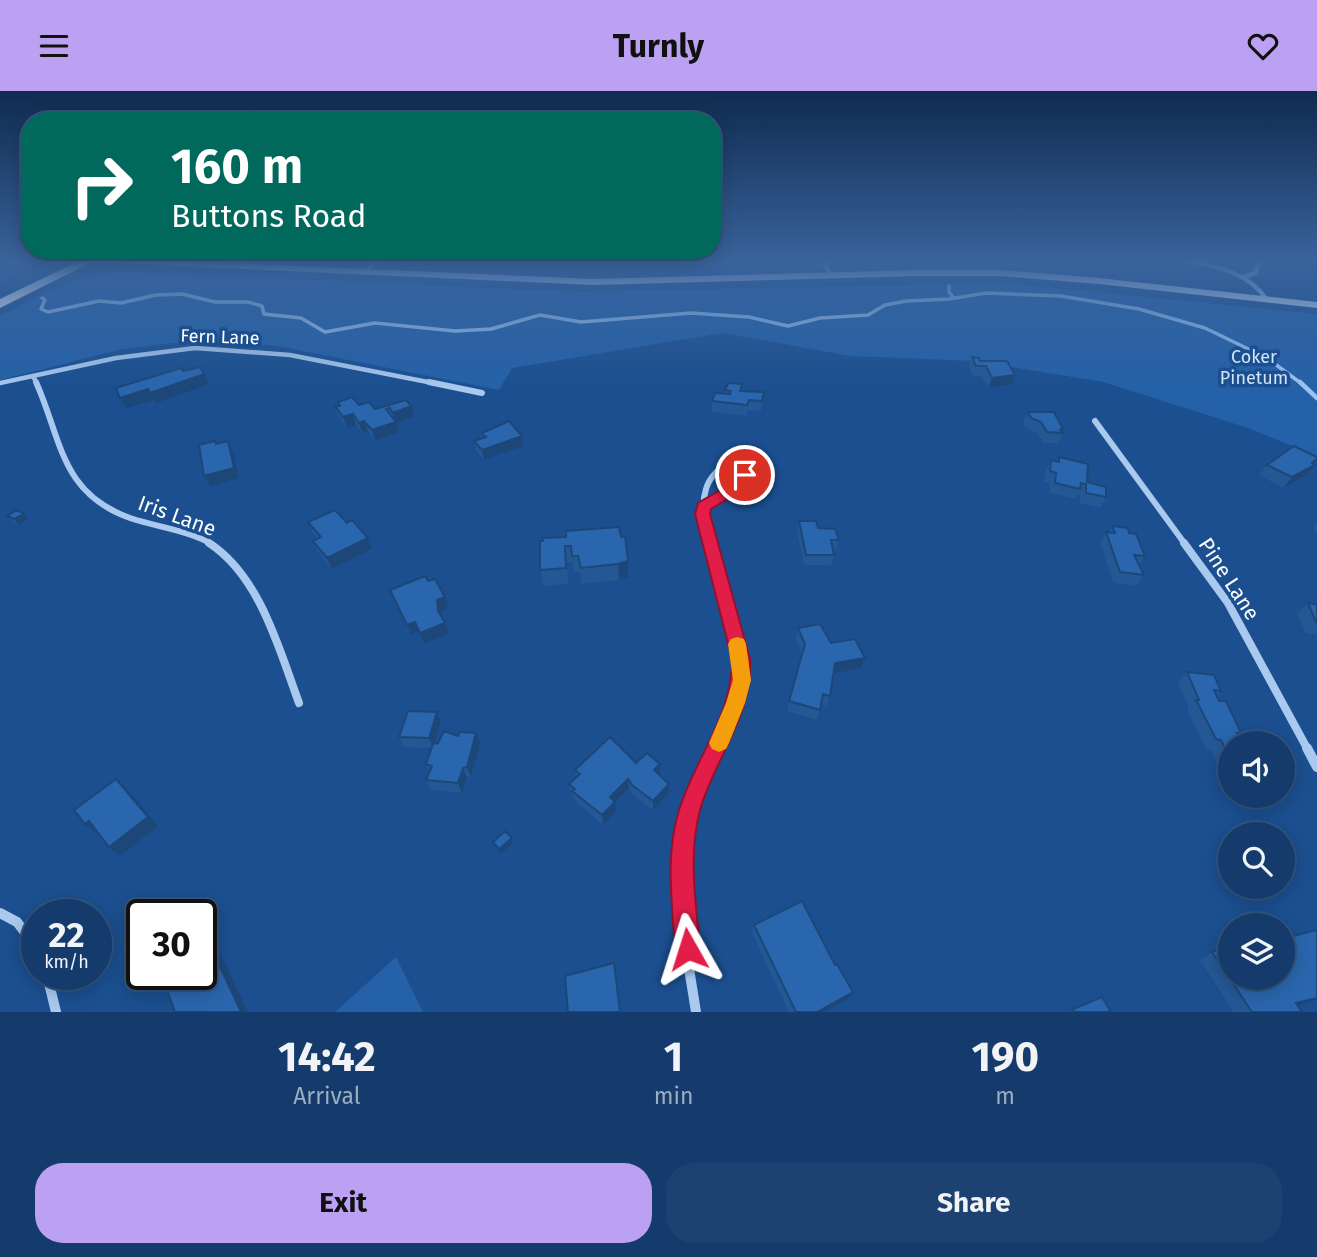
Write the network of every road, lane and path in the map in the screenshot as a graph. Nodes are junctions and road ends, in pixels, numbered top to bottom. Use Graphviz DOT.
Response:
graph roads {
  1 [pos="1287,302"];
  2 [pos="1317,305"];
  3 [pos="33,376"];
  4 [pos="0,383"];
  5 [pos="482,393"];
  6 [pos="1095,421"];
  7 [pos="704,506"];
  8 [pos="299,703"];
  9 [pos="1317,767"];
  10 [pos="0,913"];
  11 [pos="21,927"];
  12 [pos="51,990"];
  13 [pos="56,1012"];
  14 [pos="696,1012"];
  1 -- 2 [label="street"];
  3 -- 4 [label="street, Fern Lane"];
  3 -- 5 [label="street, Fern Lane"];
  3 -- 8 [label="street, Iris Lane"];
  6 -- 9 [label="street, Pine Lane"];
  7 -- 7 [label="street"];
  7 -- 14 [label="street"];
  10 -- 11 [label="street"];
  12 -- 13 [label="street"];
}
